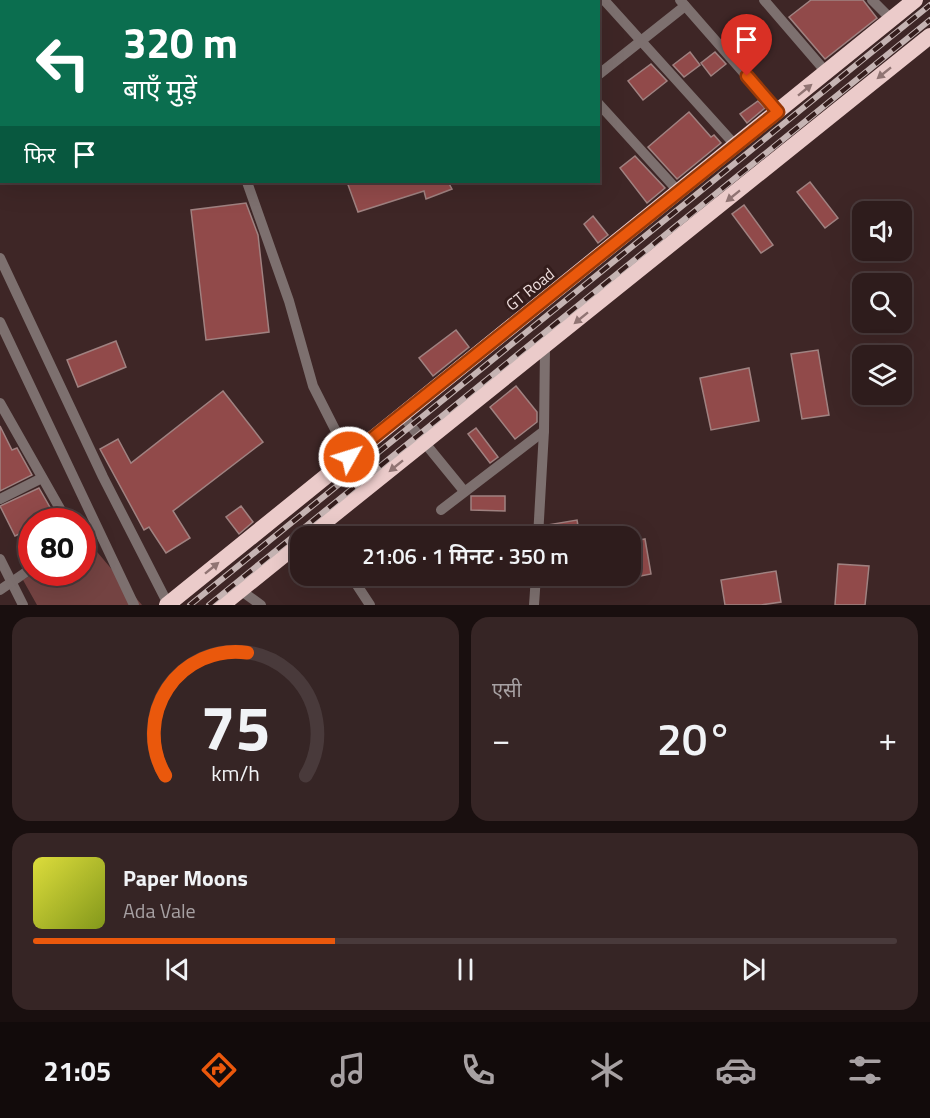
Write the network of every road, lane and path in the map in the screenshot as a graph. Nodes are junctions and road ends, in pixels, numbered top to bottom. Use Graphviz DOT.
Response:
graph roads {
  1 [pos="604,0"];
  2 [pos="764,0"];
  3 [pos="872,0"];
  4 [pos="915,0"];
  5 [pos="682,3"];
  6 [pos="891,19"];
  7 [pos="930,36"];
  8 [pos="640,42"];
  9 [pos="826,72"];
  10 [pos="600,73"];
  11 [pos="600,105"];
  12 [pos="778,112"];
  13 [pos="736,146"];
  14 [pos="247,183"];
  15 [pos="679,192"];
  16 [pos="0,258"];
  17 [pos="0,322"];
  18 [pos="545,347"];
  19 [pos="0,405"];
  20 [pos="402,415"];
  21 [pos="544,431"];
  22 [pos="425,442"];
  23 [pos="349,457"];
  24 [pos="42,478"];
  25 [pos="464,491"];
  26 [pos="0,499"];
  27 [pos="60,508"];
  28 [pos="441,510"];
  29 [pos="325,526"];
  30 [pos="539,526"];
  31 [pos="290,550"];
  32 [pos="0,559"];
  33 [pos="18,576"];
  34 [pos="10,581"];
  35 [pos="358,586"];
  36 [pos="535,586"];
  37 [pos="0,590"];
  38 [pos="240,590"];
  39 [pos="168,604"];
  40 [pos="24,605"];
  41 [pos="134,605"];
  42 [pos="222,605"];
  43 [pos="261,605"];
  44 [pos="370,605"];
  45 [pos="534,605"];
  1 -- 8 [label="street"];
  2 -- 9 [label="street"];
  3 -- 6 [label="street"];
  4 -- 6 [label="highway, GT Road"];
  5 -- 8 [label="street"];
  5 -- 12 [label="street"];
  6 -- 9 [label="highway, GT Road"];
  7 -- 18 [label="highway, one-way"];
  8 -- 10 [label="street"];
  8 -- 13 [label="street"];
  12 -- 9 [label="highway, GT Road, one-way"];
  11 -- 15 [label="street"];
  12 -- 13 [label="highway, GT Road"];
  13 -- 15 [label="highway, GT Road"];
  14 -- 23 [label="street"];
  15 -- 20 [label="highway, GT Road"];
  16 -- 39 [label="street"];
  17 -- 41 [label="street"];
  18 -- 21 [label="street"];
  18 -- 22 [label="highway"];
  19 -- 24 [label="street"];
  20 -- 22 [label="street"];
  20 -- 23 [label="highway, GT Road"];
  21 -- 25 [label="street"];
  21 -- 30 [label="street"];
  22 -- 25 [label="street"];
  22 -- 29 [label="highway, one-way"];
  39 -- 23 [label="highway, GT Road, one-way"];
  24 -- 26 [label="street"];
  24 -- 27 [label="street"];
  25 -- 28 [label="street"];
  31 -- 38 [label="highway"];
  32 -- 34 [label="street"];
  33 -- 34 [label="street"];
  34 -- 37 [label="street"];
  34 -- 40 [label="street"];
  35 -- 44 [label="street"];
  36 -- 45 [label="street"];
  38 -- 42 [label="highway"];
  38 -- 43 [label="street"];
}
